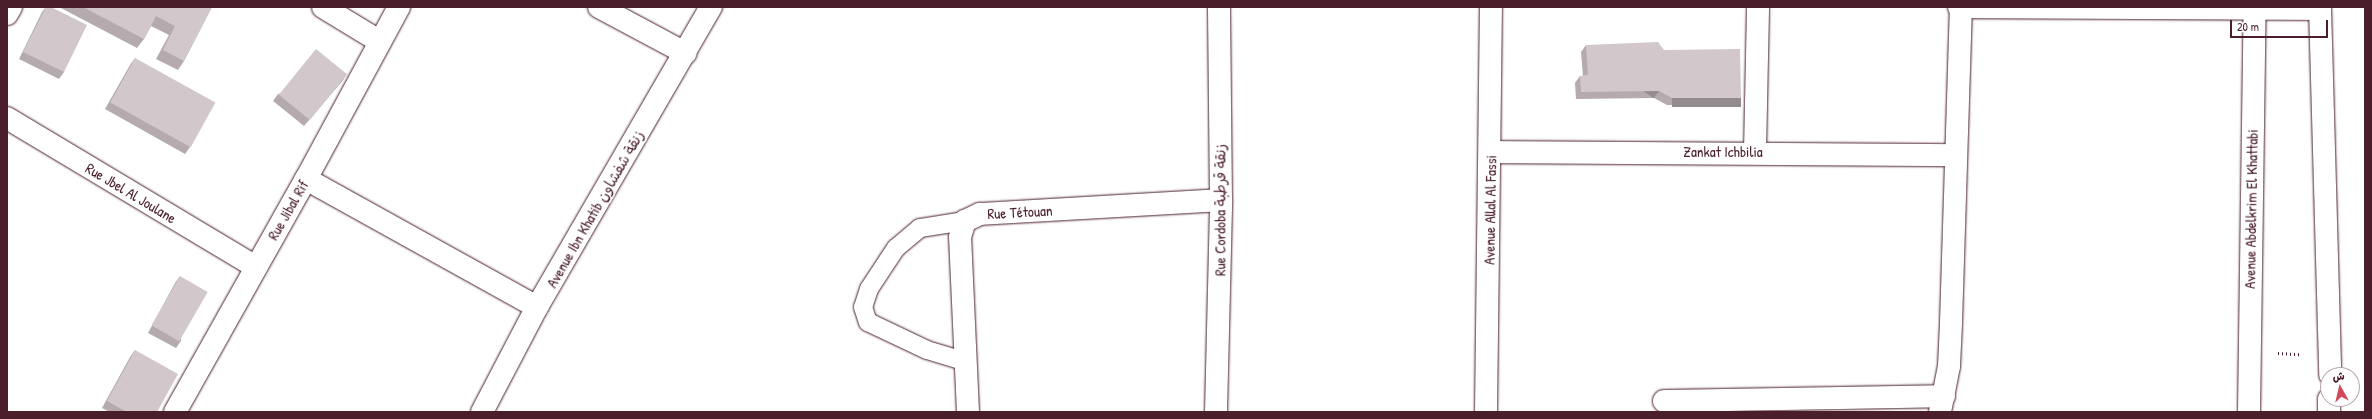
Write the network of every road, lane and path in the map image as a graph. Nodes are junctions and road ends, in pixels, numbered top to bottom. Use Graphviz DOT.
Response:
graph roads {
  1 [pos="11,7"];
  2 [pos="323,7"];
  3 [pos="399,7"];
  4 [pos="598,7"];
  5 [pos="711,7"];
  6 [pos="1219,7"];
  7 [pos="1491,7"];
  8 [pos="1758,7"];
  9 [pos="1960,7"];
  10 [pos="2255,8"];
  11 [pos="2320,8"];
  12 [pos="7,14"];
  13 [pos="379,41"];
  14 [pos="685,53"];
  15 [pos="7,118"];
  16 [pos="1491,152"];
  17 [pos="1755,152"];
  18 [pos="1955,155"];
  19 [pos="306,179"];
  20 [pos="1220,200"];
  21 [pos="964,222"];
  22 [pos="256,267"];
  23 [pos="537,307"];
  24 [pos="2249,353"];
  25 [pos="967,362"];
  26 [pos="2330,365"];
  27 [pos="1664,401"];
  28 [pos="1942,404"];
  29 [pos="175,412"];
  30 [pos="482,412"];
  31 [pos="968,412"];
  32 [pos="1216,412"];
  33 [pos="1486,412"];
  34 [pos="2249,412"];
  1 -- 12 [label="street"];
  2 -- 13 [label="street"];
  3 -- 13 [label="street, Rue Jibal Rif"];
  4 -- 14 [label="street"];
  5 -- 14 [label="street, Avenue Ibn Khatib زنقة شفشاون"];
  6 -- 20 [label="street, Rue Cordoba زنقة قرطبة"];
  7 -- 16 [label="street, Avenue Allal Al Fassi"];
  8 -- 17 [label="street"];
  9 -- 10 [label="street"];
  9 -- 18 [label="street"];
  10 -- 11 [label="street"];
  10 -- 24 [label="street, Avenue Abdelkrim El Khattabi"];
  11 -- 26 [label="street"];
  13 -- 19 [label="street, Rue Jibal Rif"];
  14 -- 23 [label="street, Avenue Ibn Khatib زنقة شفشاون"];
  15 -- 22 [label="street, Rue Jbel Al Joulane"];
  16 -- 17 [label="street, Zankat Ichbilia"];
  16 -- 33 [label="street, Avenue Allal Al Fassi"];
  17 -- 18 [label="street, Zankat Ichbilia"];
  18 -- 28 [label="street"];
  19 -- 22 [label="street, Rue Jibal Rif"];
  19 -- 23 [label="street"];
  20 -- 21 [label="street, Rue Tétouan"];
  20 -- 32 [label="street, Rue Cordoba زنقة قرطبة"];
  21 -- 25 [label="street"];
  21 -- 25 [label="lane"];
  22 -- 29 [label="street, Rue Jibal Rif"];
  23 -- 30 [label="street, Avenue Ibn Khatib زنقة شفشاون"];
  24 -- 26 [label="path"];
  24 -- 34 [label="street, Avenue Abdelkrim El Khattabi"];
  25 -- 31 [label="street"];
  27 -- 28 [label="street"];
}
